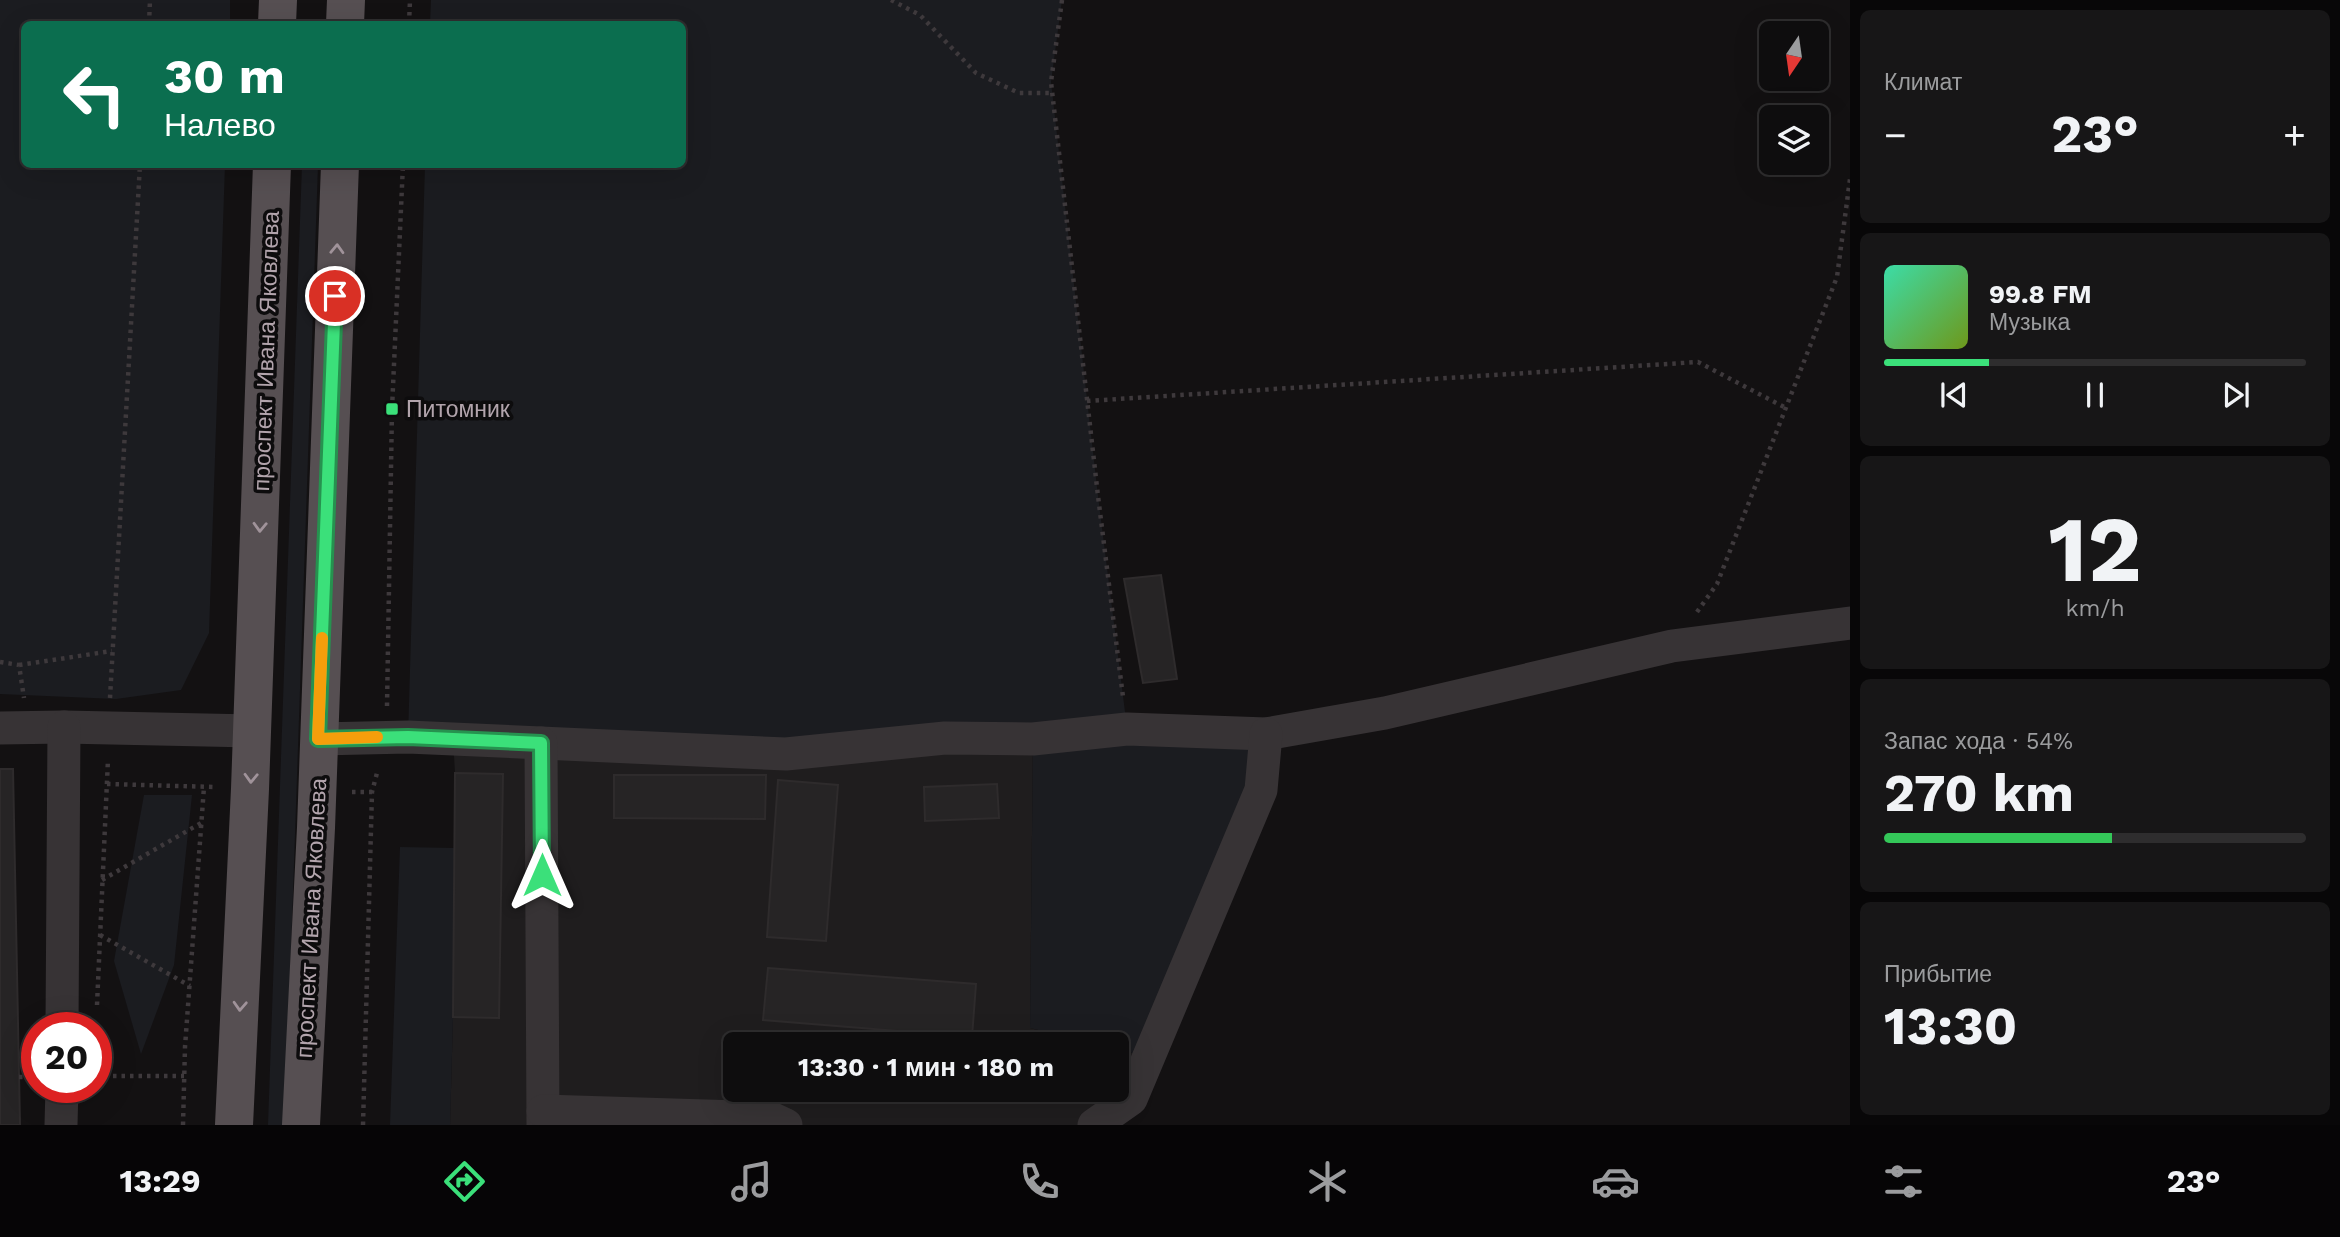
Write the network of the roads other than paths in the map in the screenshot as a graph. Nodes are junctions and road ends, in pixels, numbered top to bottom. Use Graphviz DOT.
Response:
graph roads {
  1 [pos="278,0"];
  2 [pos="346,0"];
  3 [pos="277,21"];
  4 [pos="345,21"];
  5 [pos="272,168"];
  6 [pos="340,168"];
  7 [pos="1850,623"];
  8 [pos="64,727"];
  9 [pos="14,728"];
  10 [pos="253,731"];
  11 [pos="1266,734"];
  12 [pos="318,739"];
  13 [pos="541,743"];
  14 [pos="62,1012"];
  15 [pos="62,1103"];
  16 [pos="543,1118"];
  17 [pos="61,1125"];
  18 [pos="234,1125"];
  19 [pos="301,1125"];
  20 [pos="786,1125"];
  21 [pos="1094,1125"];
  1 -- 3 [label="main road"];
  2 -- 4 [label="main road"];
  5 -- 10 [label="main road, проспект Ивана Яковлева, one-way"];
  12 -- 6 [label="main road, проспект Ивана Яковлева, one-way"];
  7 -- 11 [label="lane"];
  8 -- 9 [label="lane"];
  8 -- 10 [label="lane"];
  8 -- 14 [label="lane"];
  10 -- 18 [label="main road, проспект Ивана Яковлева, one-way"];
  11 -- 13 [label="lane"];
  11 -- 21 [label="lane"];
  12 -- 13 [label="lane"];
  12 -- 19 [label="main road, проспект Ивана Яковлева"];
  13 -- 16 [label="lane"];
  15 -- 17 [label="lane"];
  16 -- 20 [label="lane"];
}
